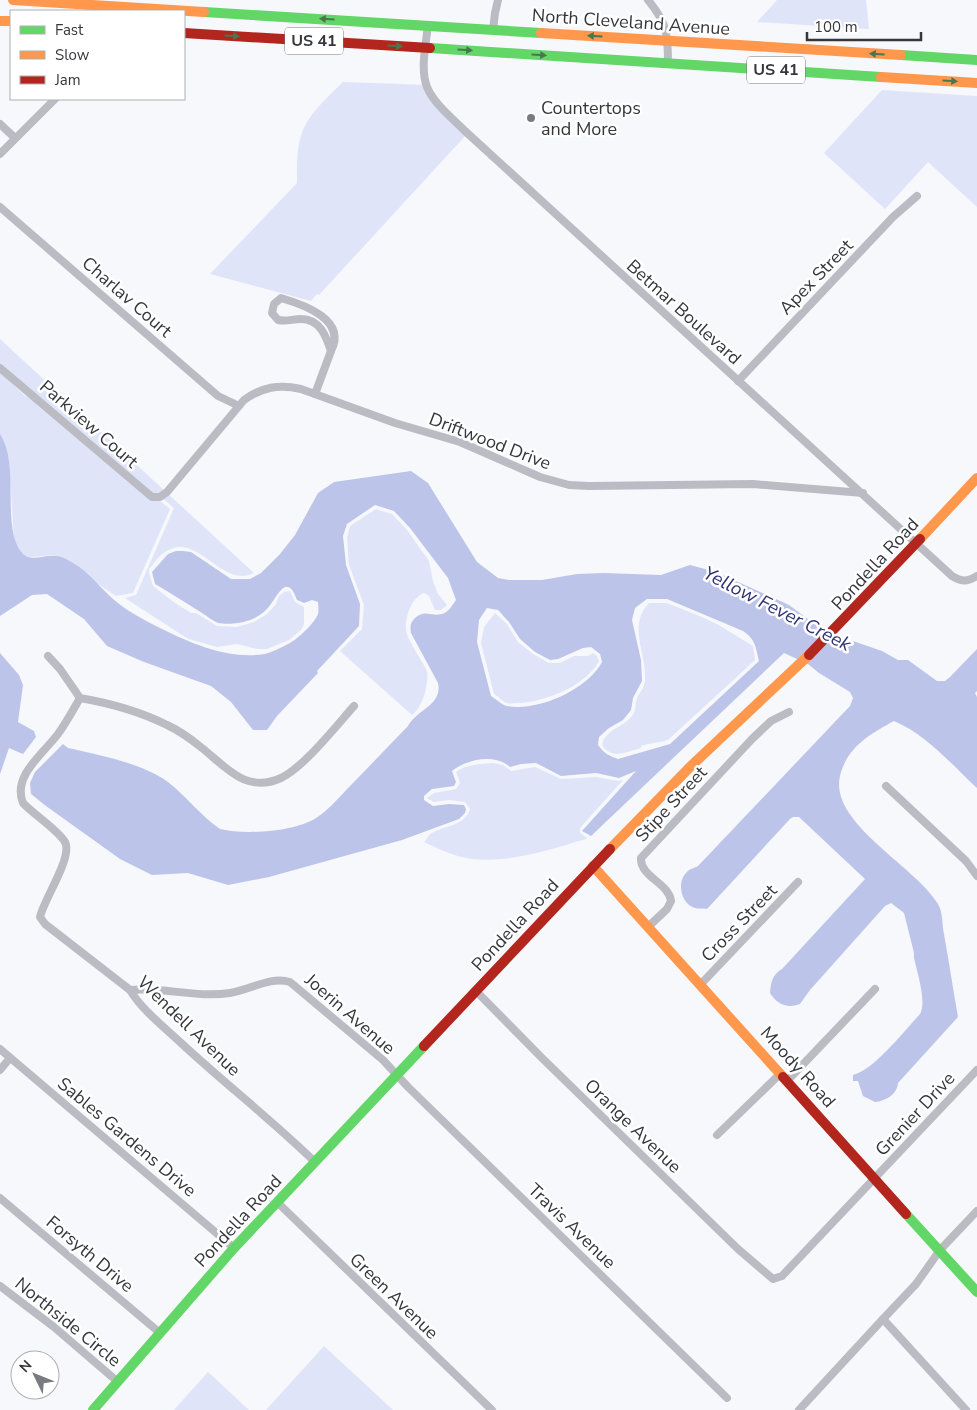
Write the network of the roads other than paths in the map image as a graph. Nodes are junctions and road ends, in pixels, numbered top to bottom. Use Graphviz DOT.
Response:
graph roads {
  1 [pos="13,0"];
  2 [pos="153,0"];
  3 [pos="498,0"];
  4 [pos="648,0"];
  5 [pos="144,10"];
  6 [pos="185,15"];
  7 [pos="428,25"];
  8 [pos="288,28"];
  9 [pos="493,30"];
  10 [pos="185,33"];
  11 [pos="668,41"];
  12 [pos="426,48"];
  13 [pos="977,60"];
  14 [pos="668,63"];
  15 [pos="977,83"];
  16 [pos="54,100"];
  17 [pos="0,124"];
  18 [pos="15,138"];
  19 [pos="0,154"];
  20 [pos="917,196"];
  21 [pos="0,207"];
  22 [pos="309,310"];
  23 [pos="306,320"];
  24 [pos="331,351"];
  25 [pos="0,368"];
  26 [pos="738,381"];
  27 [pos="315,394"];
  28 [pos="237,405"];
  29 [pos="977,478"];
  30 [pos="863,493"];
  31 [pos="160,497"];
  32 [pos="916,543"];
  33 [pos="977,576"];
  34 [pos="48,656"];
  35 [pos="80,698"];
  36 [pos="354,706"];
  37 [pos="789,712"];
  38 [pos="886,786"];
  39 [pos="593,866"];
  40 [pos="977,876"];
  41 [pos="798,882"];
  42 [pos="649,926"];
  43 [pos="701,984"];
  44 [pos="875,989"];
  45 [pos="130,990"];
  46 [pos="476,991"];
  47 [pos="0,1049"];
  48 [pos="10,1058"];
  49 [pos="0,1070"];
  50 [pos="977,1070"];
  51 [pos="396,1076"];
  52 [pos="784,1076"];
  53 [pos="717,1135"];
  54 [pos="315,1162"];
  55 [pos="875,1178"];
  56 [pos="0,1198"];
  57 [pos="277,1202"];
  58 [pos="977,1211"];
  59 [pos="234,1248"];
  60 [pos="940,1250"];
  61 [pos="774,1279"];
  62 [pos="0,1286"];
  63 [pos="977,1292"];
  64 [pos="883,1319"];
  65 [pos="160,1333"];
  66 [pos="118,1382"];
  67 [pos="727,1398"];
  68 [pos="93,1410"];
  69 [pos="492,1410"];
  70 [pos="799,1410"];
  71 [pos="966,1410"];
  1 -- 5 [label="main road, North Cleveland Avenue / US 41"];
  2 -- 5 [label="street"];
  3 -- 9 [label="street"];
  4 -- 11 [label="street"];
  6 -- 8 [label="main road, North Cleveland Avenue / US 41"];
  7 -- 8 [label="main road, North Cleveland Avenue / US 41, one-way"];
  7 -- 9 [label="main road, North Cleveland Avenue / US 41"];
  7 -- 12 [label="street, Betmar Boulevard"];
  10 -- 8 [label="main road, North Cleveland Avenue / US 41, one-way"];
  8 -- 12 [label="main road, North Cleveland Avenue / US 41, one-way"];
  11 -- 9 [label="main road, North Cleveland Avenue / US 41, one-way"];
  13 -- 11 [label="main road, North Cleveland Avenue / US 41, one-way"];
  11 -- 14 [label="street"];
  12 -- 14 [label="main road, North Cleveland Avenue / US 41, one-way"];
  12 -- 26 [label="street, Betmar Boulevard"];
  14 -- 15 [label="main road, North Cleveland Avenue / US 41, one-way"];
  16 -- 18 [label="street"];
  17 -- 18 [label="street"];
  18 -- 19 [label="street"];
  20 -- 26 [label="street, Apex Street"];
  21 -- 28 [label="street, Charlav Court"];
  22 -- 23 [label="street"];
  22 -- 23 [label="street"];
  22 -- 24 [label="street"];
  23 -- 24 [label="street"];
  24 -- 27 [label="street"];
  25 -- 31 [label="street, Parkview Court"];
  26 -- 30 [label="street, Betmar Boulevard"];
  27 -- 28 [label="street, Driftwood Drive"];
  27 -- 30 [label="street, Driftwood Drive"];
  28 -- 31 [label="street, Driftwood Drive"];
  29 -- 32 [label="main road, Pondella Road"];
  30 -- 32 [label="street, Betmar Boulevard"];
  32 -- 33 [label="street, Betmar Boulevard"];
  32 -- 39 [label="main road, Pondella Road"];
  34 -- 35 [label="street"];
  35 -- 36 [label="street"];
  35 -- 45 [label="street, Wendell Avenue"];
  37 -- 42 [label="street, Stipe Street"];
  38 -- 40 [label="street"];
  39 -- 42 [label="main road, Moody Road"];
  39 -- 46 [label="main road, Pondella Road"];
  41 -- 43 [label="street, Cross Street"];
  42 -- 43 [label="main road, Moody Road"];
  43 -- 52 [label="main road, Moody Road"];
  44 -- 52 [label="street"];
  45 -- 51 [label="street, Joerin Avenue"];
  45 -- 54 [label="street, Wendell Avenue"];
  46 -- 51 [label="main road, Pondella Road"];
  46 -- 61 [label="street, Orange Avenue"];
  47 -- 48 [label="street, Sables Gardens Drive"];
  48 -- 49 [label="street"];
  48 -- 59 [label="street, Sables Gardens Drive"];
  50 -- 55 [label="street, Grenier Drive"];
  51 -- 54 [label="main road, Pondella Road"];
  51 -- 67 [label="street, Travis Avenue"];
  52 -- 53 [label="street"];
  52 -- 55 [label="main road, Moody Road"];
  54 -- 57 [label="main road, Pondella Road"];
  55 -- 60 [label="main road, Moody Road"];
  55 -- 61 [label="street, Grenier Drive"];
  56 -- 65 [label="street, Forsyth Drive"];
  57 -- 59 [label="main road, Pondella Road"];
  57 -- 69 [label="street, Green Avenue"];
  58 -- 60 [label="street"];
  59 -- 65 [label="main road, Pondella Road"];
  60 -- 63 [label="main road, Moody Road"];
  60 -- 64 [label="street"];
  62 -- 66 [label="street, Northside Circle"];
  64 -- 70 [label="street"];
  64 -- 71 [label="street"];
  65 -- 66 [label="main road, Pondella Road"];
  66 -- 68 [label="main road, Pondella Road"];
}
